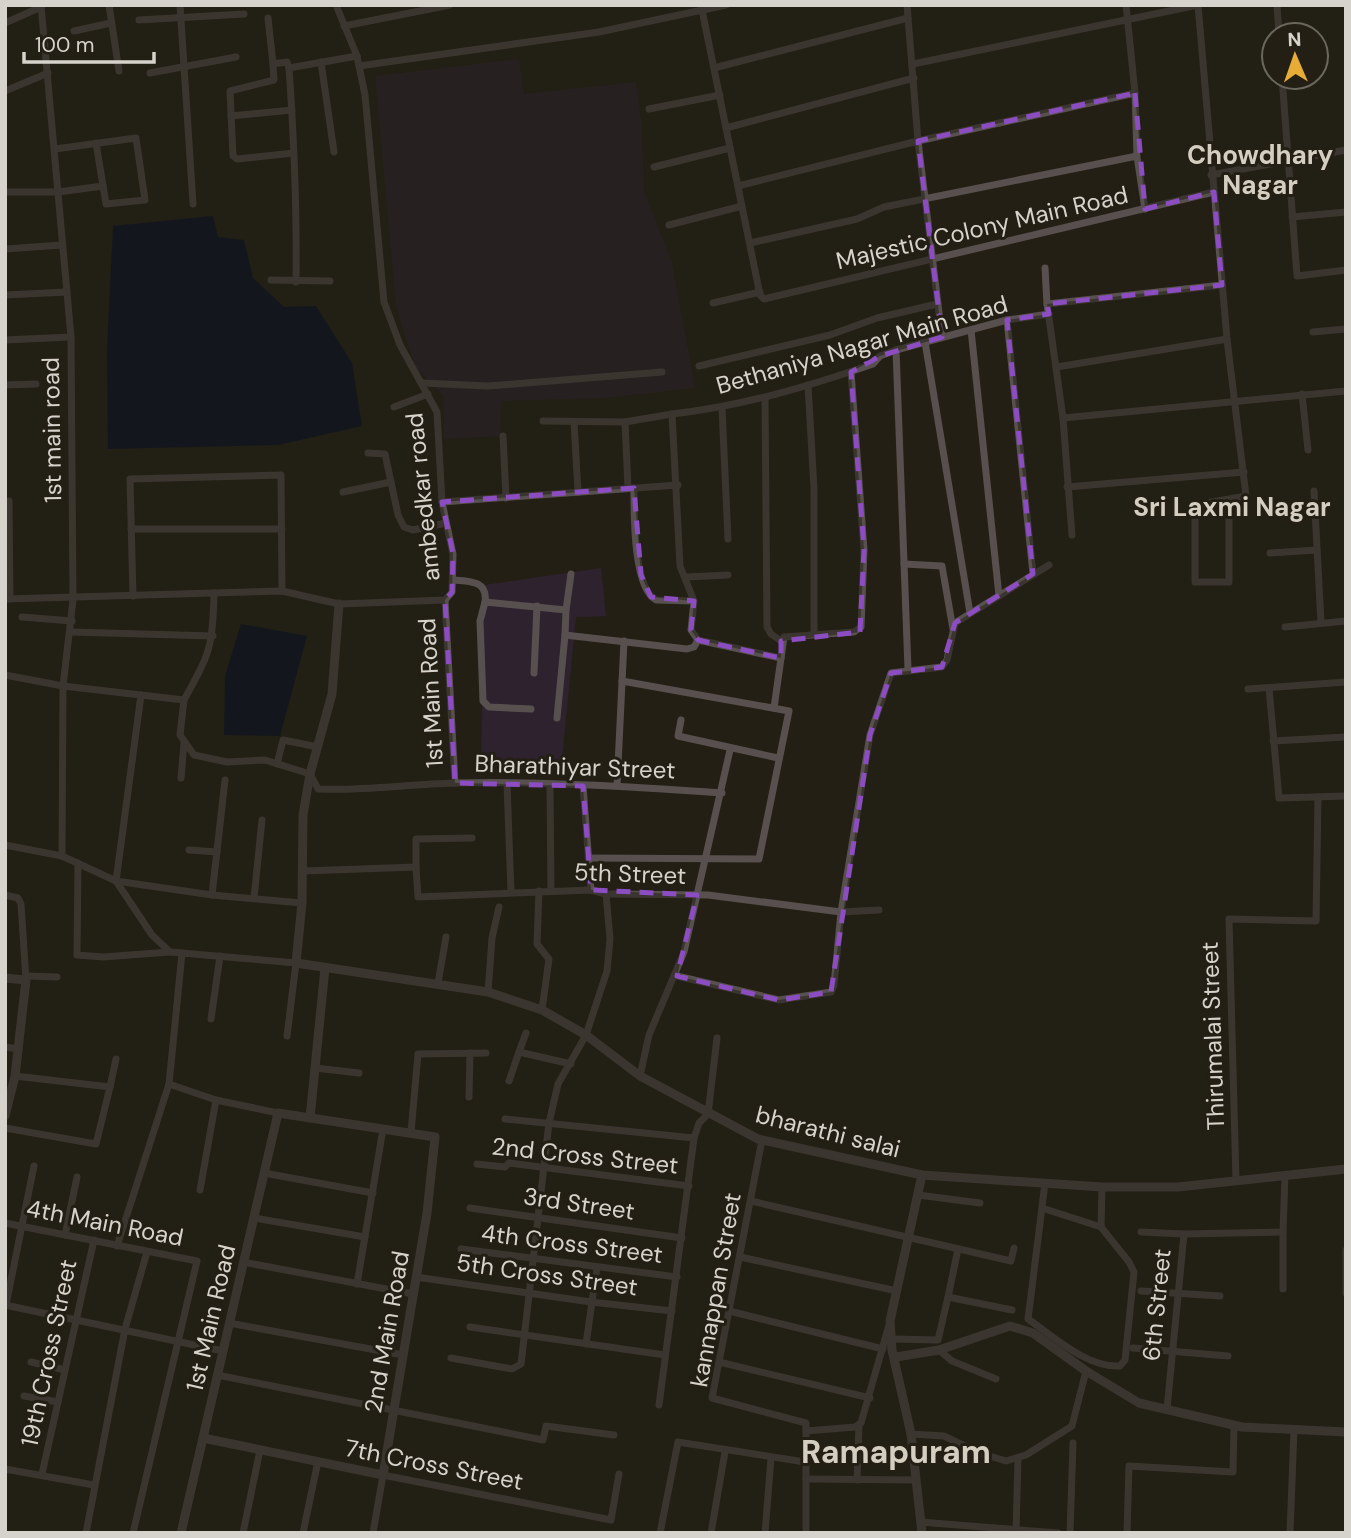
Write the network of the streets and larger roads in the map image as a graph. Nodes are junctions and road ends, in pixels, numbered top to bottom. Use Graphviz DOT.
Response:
graph roads {
  1 [pos="109,5"];
  2 [pos="180,5"];
  3 [pos="336,5"];
  4 [pos="401,5"];
  5 [pos="450,5"];
  6 [pos="726,5"];
  7 [pos="907,5"];
  8 [pos="1126,5"];
  9 [pos="1198,5"];
  10 [pos="41,6"];
  11 [pos="702,9"];
  12 [pos="244,14"];
  13 [pos="405,15"];
  14 [pos="268,18"];
  15 [pos="908,18"];
  16 [pos="181,19"];
  17 [pos="1127,19"];
  18 [pos="139,20"];
  19 [pos="5,23"];
  20 [pos="111,23"];
  21 [pos="344,26"];
  22 [pos="74,31"];
  23 [pos="357,56"];
  24 [pos="236,57"];
  25 [pos="321,62"];
  26 [pos="273,64"];
  27 [pos="913,64"];
  28 [pos="184,66"];
  29 [pos="359,66"];
  30 [pos="289,68"];
  31 [pos="714,68"];
  32 [pos="119,71"];
  33 [pos="48,73"];
  34 [pos="150,73"];
  35 [pos="914,78"];
  36 [pos="5,91"];
  37 [pos="1283,91"];
  38 [pos="1135,93"];
  39 [pos="720,95"];
  40 [pos="649,109"];
  41 [pos="292,110"];
  42 [pos="231,116"];
  43 [pos="726,128"];
  44 [pos="918,141"];
  45 [pos="96,143"];
  46 [pos="730,148"];
  47 [pos="55,149"];
  48 [pos="1346,150"];
  49 [pos="334,152"];
  50 [pos="293,153"];
  51 [pos="1137,156"];
  52 [pos="1288,159"];
  53 [pos="654,167"];
  54 [pos="1212,175"];
  55 [pos="103,186"];
  56 [pos="738,186"];
  57 [pos="5,192"];
  58 [pos="58,192"];
  59 [pos="1214,192"];
  60 [pos="925,198"];
  61 [pos="193,204"];
  62 [pos="742,206"];
  63 [pos="1144,209"];
  64 [pos="1346,212"];
  65 [pos="1292,217"];
  66 [pos="669,225"];
  67 [pos="750,243"];
  68 [pos="62,245"];
  69 [pos="5,249"];
  70 [pos="933,258"];
  71 [pos="1045,268"];
  72 [pos="1346,271"];
  73 [pos="271,280"];
  74 [pos="330,281"];
  75 [pos="296,282"];
  76 [pos="1222,285"];
  77 [pos="67,292"];
  78 [pos="760,294"];
  79 [pos="5,295"];
  80 [pos="713,303"];
  81 [pos="936,304"];
  82 [pos="1047,304"];
  83 [pos="1049,314"];
  84 [pos="1007,320"];
  85 [pos="1346,329"];
  86 [pos="971,330"];
  87 [pos="1313,332"];
  88 [pos="71,337"];
  89 [pos="942,337"];
  90 [pos="1227,339"];
  91 [pos="5,340"];
  92 [pos="925,342"];
  93 [pos="896,350"];
  94 [pos="699,366"];
  95 [pos="1057,367"];
  96 [pos="662,372"];
  97 [pos="851,372"];
  98 [pos="422,383"];
  99 [pos="36,384"];
  100 [pos="5,385"];
  101 [pos="807,385"];
  102 [pos="1346,391"];
  103 [pos="428,394"];
  104 [pos="1302,394"];
  105 [pos="765,398"];
  106 [pos="1234,401"];
  107 [pos="394,407"];
  108 [pos="722,408"];
  109 [pos="673,414"];
  110 [pos="1063,418"];
  111 [pos="542,421"];
  112 [pos="574,422"];
  113 [pos="625,422"];
  114 [pos="503,436"];
  115 [pos="1308,450"];
  116 [pos="368,453"];
  117 [pos="1244,471"];
  118 [pos="391,482"];
  119 [pos="678,485"];
  120 [pos="1067,487"];
  121 [pos="631,488"];
  122 [pos="1314,491"];
  123 [pos="343,492"];
  124 [pos="578,492"];
  125 [pos="506,498"];
  126 [pos="1229,499"];
  127 [pos="9,501"];
  128 [pos="442,502"];
  129 [pos="446,523"];
  130 [pos="282,528"];
  131 [pos="131,529"];
  132 [pos="1072,535"];
  133 [pos="728,539"];
  134 [pos="1317,550"];
  135 [pos="1270,553"];
  136 [pos="904,564"];
  137 [pos="1049,565"];
  138 [pos="571,574"];
  139 [pos="1034,574"];
  140 [pos="728,575"];
  141 [pos="687,577"];
  142 [pos="454,580"];
  143 [pos="282,591"];
  144 [pos="214,593"];
  145 [pos="133,596"];
  146 [pos="999,596"];
  147 [pos="8,599"];
  148 [pos="73,600"];
  149 [pos="445,600"];
  150 [pos="694,601"];
  151 [pos="485,602"];
  152 [pos="339,604"];
  153 [pos="537,607"];
  154 [pos="566,610"];
  155 [pos="970,613"];
  156 [pos="22,617"];
  157 [pos="72,621"];
  158 [pos="1346,621"];
  159 [pos="1321,623"];
  160 [pos="1285,627"];
  161 [pos="953,630"];
  162 [pos="71,632"];
  163 [pos="814,633"];
  164 [pos="565,635"];
  165 [pos="213,636"];
  166 [pos="698,640"];
  167 [pos="624,641"];
  168 [pos="781,641"];
  169 [pos="781,658"];
  170 [pos="908,669"];
  171 [pos="534,673"];
  172 [pos="5,675"];
  173 [pos="622,681"];
  174 [pos="1346,682"];
  175 [pos="63,686"];
  176 [pos="1269,688"];
  177 [pos="1248,689"];
  178 [pos="141,695"];
  179 [pos="184,700"];
  180 [pos="774,708"];
  181 [pos="531,709"];
  182 [pos="557,718"];
  183 [pos="681,720"];
  184 [pos="1346,737"];
  185 [pos="1273,741"];
  186 [pos="184,743"];
  187 [pos="318,747"];
  188 [pos="730,750"];
  189 [pos="778,758"];
  190 [pos="277,764"];
  191 [pos="310,774"];
  192 [pos="181,778"];
  193 [pos="225,780"];
  194 [pos="455,783"];
  195 [pos="507,784"];
  196 [pos="550,785"];
  197 [pos="583,786"];
  198 [pos="617,786"];
  199 [pos="722,793"];
  200 [pos="1346,796"];
  201 [pos="1318,797"];
  202 [pos="262,820"];
  203 [pos="472,838"];
  204 [pos="5,845"];
  205 [pos="189,850"];
  206 [pos="217,852"];
  207 [pos="62,856"];
  208 [pos="707,857"];
  209 [pos="588,858"];
  210 [pos="78,863"];
  211 [pos="416,867"];
  212 [pos="303,870"];
  213 [pos="116,881"];
  214 [pos="539,891"];
  215 [pos="551,891"];
  216 [pos="591,891"];
  217 [pos="510,892"];
  218 [pos="606,894"];
  219 [pos="5,895"];
  220 [pos="212,895"];
  221 [pos="697,895"];
  222 [pos="254,898"];
  223 [pos="302,903"];
  224 [pos="499,907"];
  225 [pos="879,910"];
  226 [pos="841,912"];
  227 [pos="446,937"];
  228 [pos="170,952"];
  229 [pos="182,953"];
  230 [pos="220,956"];
  231 [pos="296,963"];
  232 [pos="325,968"];
  233 [pos="677,976"];
  234 [pos="57,977"];
  235 [pos="5,978"];
  236 [pos="26,978"];
  237 [pos="438,983"];
  238 [pos="488,992"];
  239 [pos="542,1010"];
  240 [pos="211,1019"];
  241 [pos="526,1032"];
  242 [pos="586,1035"];
  243 [pos="287,1036"];
  244 [pos="717,1038"];
  245 [pos="5,1047"];
  246 [pos="19,1049"];
  247 [pos="520,1052"];
  248 [pos="470,1053"];
  249 [pos="486,1053"];
  250 [pos="116,1059"];
  251 [pos="571,1064"];
  252 [pos="315,1068"];
  253 [pos="359,1073"];
  254 [pos="15,1076"];
  255 [pos="640,1076"];
  256 [pos="509,1081"];
  257 [pos="169,1084"];
  258 [pos="110,1087"];
  259 [pos="469,1097"];
  260 [pos="216,1100"];
  261 [pos="8,1102"];
  262 [pos="278,1112"];
  263 [pos="708,1114"];
  264 [pos="5,1116"];
  265 [pos="310,1118"];
  266 [pos="505,1119"];
  267 [pos="549,1123"];
  268 [pos="5,1128"];
  269 [pos="383,1129"];
  270 [pos="411,1132"];
  271 [pos="694,1138"];
  272 [pos="762,1140"];
  273 [pos="477,1164"];
  274 [pos="34,1166"];
  275 [pos="544,1167"];
  276 [pos="1346,1169"];
  277 [pos="264,1173"];
  278 [pos="922,1175"];
  279 [pos="1285,1175"];
  280 [pos="77,1177"];
  281 [pos="1236,1181"];
  282 [pos="1045,1183"];
  283 [pos="689,1186"];
  284 [pos="1102,1187"];
  285 [pos="200,1190"];
  286 [pos="373,1194"];
  287 [pos="918,1195"];
  288 [pos="751,1201"];
  289 [pos="980,1203"];
  290 [pos="470,1208"];
  291 [pos="1042,1208"];
  292 [pos="254,1218"];
  293 [pos="539,1219"];
  294 [pos="5,1223"];
  295 [pos="22,1226"];
  296 [pos="1101,1227"];
  297 [pos="1142,1232"];
  298 [pos="1283,1232"];
  299 [pos="1184,1234"];
  300 [pos="65,1235"];
  301 [pos="365,1237"];
  302 [pos="682,1238"];
  303 [pos="909,1238"];
  304 [pos="94,1240"];
  305 [pos="117,1246"];
  306 [pos="1014,1248"];
  307 [pos="461,1249"];
  308 [pos="958,1249"];
  309 [pos="1346,1250"];
  310 [pos="147,1252"];
  311 [pos="740,1257"];
  312 [pos="534,1259"];
  313 [pos="243,1262"];
  314 [pos="597,1268"];
  315 [pos="416,1276"];
  316 [pos="677,1277"];
  317 [pos="357,1284"];
  318 [pos="1283,1289"];
  319 [pos="897,1291"];
  320 [pos="1141,1291"];
  321 [pos="1178,1293"];
  322 [pos="1346,1293"];
  323 [pos="413,1294"];
  324 [pos="530,1294"];
  325 [pos="1220,1296"];
  326 [pos="948,1297"];
  327 [pos="591,1302"];
  328 [pos="6,1305"];
  329 [pos="1012,1310"];
  330 [pos="672,1311"];
  331 [pos="729,1311"];
  332 [pos="76,1319"];
  333 [pos="890,1321"];
  334 [pos="229,1324"];
  335 [pos="470,1327"];
  336 [pos="125,1329"];
  337 [pos="524,1336"];
  338 [pos="891,1339"];
  339 [pos="177,1340"];
  340 [pos="586,1344"];
  341 [pos="1133,1348"];
  342 [pos="883,1349"];
  343 [pos="223,1350"];
  344 [pos="939,1350"];
  345 [pos="1171,1352"];
  346 [pos="403,1355"];
  347 [pos="665,1355"];
  348 [pos="1228,1356"];
  349 [pos="896,1357"];
  350 [pos="451,1358"];
  351 [pos="31,1362"];
  352 [pos="719,1362"];
  353 [pos="65,1370"];
  354 [pos="1086,1371"];
  355 [pos="217,1376"];
  356 [pos="996,1379"];
  357 [pos="24,1396"];
  358 [pos="870,1398"];
  359 [pos="58,1402"];
  360 [pos="659,1405"];
  361 [pos="1167,1409"];
  362 [pos="393,1413"];
  363 [pos="1234,1425"];
  364 [pos="859,1426"];
  365 [pos="1294,1430"];
  366 [pos="806,1432"];
  367 [pos="1346,1432"];
  368 [pos="911,1434"];
  369 [pos="614,1435"];
  370 [pos="203,1438"];
  371 [pos="1073,1443"];
  372 [pos="260,1450"];
  373 [pos="725,1452"];
  374 [pos="771,1458"];
  375 [pos="1018,1458"];
  376 [pos="318,1461"];
  377 [pos="805,1462"];
  378 [pos="5,1469"];
  379 [pos="42,1474"];
  380 [pos="383,1475"];
  381 [pos="619,1475"];
  382 [pos="806,1479"];
  383 [pos="857,1480"];
  384 [pos="916,1480"];
  385 [pos="94,1485"];
  386 [pos="920,1522"];
  387 [pos="1016,1530"];
  388 [pos="86,1533"];
  389 [pos="133,1533"];
  390 [pos="181,1533"];
  391 [pos="243,1533"];
  392 [pos="303,1533"];
  393 [pos="373,1533"];
  394 [pos="660,1533"];
  395 [pos="711,1533"];
  396 [pos="765,1533"];
  397 [pos="806,1533"];
  398 [pos="922,1533"];
  399 [pos="1058,1533"];
  400 [pos="1070,1533"];
  401 [pos="1127,1533"];
  402 [pos="1290,1533"];
  1 -- 20 [label="street"];
  2 -- 16 [label="street"];
  3 -- 21 [label="street, ambedkar road"];
  4 -- 13 [label="street"];
  5 -- 13 [label="street"];
  6 -- 11 [label="street"];
  7 -- 15 [label="street"];
  8 -- 17 [label="street"];
  9 -- 17 [label="street"];
  9 -- 54 [label="street"];
  10 -- 19 [label="street"];
  10 -- 33 [label="street, 1st main road"];
  11 -- 29 [label="street"];
  11 -- 31 [label="street"];
  12 -- 16 [label="street"];
  13 -- 21 [label="street"];
  14 -- 26 [label="street"];
  15 -- 27 [label="street"];
  15 -- 31 [label="street"];
  16 -- 18 [label="street"];
  16 -- 28 [label="street"];
  17 -- 27 [label="street"];
  17 -- 38 [label="street"];
  20 -- 22 [label="street"];
  20 -- 32 [label="street"];
  21 -- 23 [label="street, ambedkar road"];
  23 -- 25 [label="street"];
  23 -- 29 [label="street, ambedkar road"];
  24 -- 28 [label="street"];
  25 -- 30 [label="street"];
  25 -- 49 [label="street"];
  26 -- 30 [label="street"];
  26 -- 42 [label="street"];
  27 -- 35 [label="street"];
  28 -- 34 [label="street"];
  28 -- 61 [label="street"];
  29 -- 98 [label="street, ambedkar road"];
  30 -- 41 [label="street"];
  31 -- 39 [label="street"];
  33 -- 36 [label="street"];
  33 -- 47 [label="street, 1st main road"];
  35 -- 43 [label="street"];
  35 -- 44 [label="street"];
  37 -- 52 [label="street"];
  38 -- 44 [label="street"];
  38 -- 51 [label="street"];
  39 -- 40 [label="street"];
  39 -- 43 [label="street"];
  41 -- 42 [label="street"];
  41 -- 50 [label="street"];
  42 -- 50 [label="street"];
  43 -- 46 [label="street"];
  44 -- 56 [label="street"];
  44 -- 60 [label="street"];
  45 -- 47 [label="street"];
  45 -- 55 [label="street"];
  45 -- 55 [label="street"];
  46 -- 53 [label="street"];
  46 -- 56 [label="street"];
  47 -- 58 [label="street, 1st main road"];
  48 -- 52 [label="street"];
  50 -- 75 [label="street"];
  51 -- 60 [label="street"];
  51 -- 63 [label="street"];
  52 -- 54 [label="street"];
  52 -- 65 [label="street"];
  54 -- 59 [label="street"];
  55 -- 58 [label="street"];
  56 -- 62 [label="street"];
  57 -- 58 [label="street"];
  58 -- 68 [label="street, 1st main road"];
  59 -- 63 [label="street, Majestic Colony Main Road"];
  59 -- 76 [label="street"];
  60 -- 67 [label="street"];
  60 -- 70 [label="street"];
  62 -- 66 [label="street"];
  62 -- 67 [label="street"];
  63 -- 70 [label="street, Majestic Colony Main Road"];
  64 -- 65 [label="street"];
  65 -- 72 [label="street"];
  67 -- 78 [label="street"];
  68 -- 69 [label="street"];
  68 -- 77 [label="street, 1st main road"];
  70 -- 78 [label="street, Majestic Colony Main Road"];
  70 -- 81 [label="street"];
  71 -- 82 [label="street"];
  73 -- 75 [label="street"];
  74 -- 75 [label="street"];
  76 -- 82 [label="street"];
  76 -- 90 [label="street"];
  77 -- 79 [label="street"];
  77 -- 88 [label="street, 1st main road"];
  78 -- 80 [label="street, Majestic Colony Main Road"];
  81 -- 89 [label="street"];
  81 -- 94 [label="street"];
  82 -- 83 [label="street"];
  83 -- 84 [label="street, Bethaniya Nagar Main Road"];
  83 -- 95 [label="street"];
  84 -- 86 [label="street, Bethaniya Nagar Main Road"];
  84 -- 139 [label="street"];
  85 -- 87 [label="street"];
  86 -- 89 [label="street, Bethaniya Nagar Main Road"];
  86 -- 146 [label="street"];
  88 -- 91 [label="street"];
  88 -- 148 [label="street, 1st main road"];
  89 -- 92 [label="street, Bethaniya Nagar Main Road"];
  90 -- 95 [label="street"];
  90 -- 106 [label="street"];
  92 -- 93 [label="street, Bethaniya Nagar Main Road"];
  92 -- 155 [label="street"];
  93 -- 97 [label="street, Bethaniya Nagar Main Road"];
  93 -- 136 [label="street"];
  95 -- 110 [label="street"];
  96 -- 98 [label="street"];
  97 -- 101 [label="street, Bethaniya Nagar Main Road"];
  97 -- 163 [label="street"];
  98 -- 103 [label="street, ambedkar road"];
  99 -- 100 [label="street"];
  101 -- 105 [label="street, Bethaniya Nagar Main Road"];
  101 -- 163 [label="street"];
  102 -- 104 [label="street"];
  103 -- 107 [label="street"];
  103 -- 128 [label="street, ambedkar road"];
  104 -- 106 [label="street"];
  104 -- 115 [label="street"];
  105 -- 108 [label="street, Bethaniya Nagar Main Road"];
  105 -- 168 [label="street"];
  106 -- 110 [label="street"];
  106 -- 117 [label="street"];
  108 -- 109 [label="street, Bethaniya Nagar Main Road"];
  108 -- 133 [label="street"];
  109 -- 113 [label="street, Bethaniya Nagar Main Road"];
  109 -- 119 [label="street"];
  110 -- 120 [label="street"];
  111 -- 112 [label="street, Bethaniya Nagar Main Road"];
  112 -- 113 [label="street, Bethaniya Nagar Main Road"];
  112 -- 124 [label="street"];
  113 -- 121 [label="street"];
  114 -- 125 [label="street"];
  116 -- 118 [label="street"];
  117 -- 120 [label="street"];
  117 -- 126 [label="street"];
  118 -- 123 [label="street"];
  118 -- 129 [label="street"];
  119 -- 121 [label="street"];
  119 -- 141 [label="street"];
  120 -- 132 [label="street"];
  121 -- 124 [label="street"];
  121 -- 150 [label="street"];
  122 -- 134 [label="street"];
  124 -- 125 [label="street"];
  125 -- 128 [label="street"];
  126 -- 126 [label="street"];
  127 -- 147 [label="street"];
  128 -- 129 [label="street, ambedkar road"];
  129 -- 142 [label="street, ambedkar road"];
  130 -- 131 [label="street"];
  130 -- 131 [label="street"];
  130 -- 143 [label="street"];
  131 -- 145 [label="street"];
  134 -- 135 [label="street"];
  134 -- 159 [label="street"];
  136 -- 161 [label="street"];
  136 -- 170 [label="street"];
  137 -- 139 [label="street"];
  138 -- 154 [label="street"];
  139 -- 146 [label="street"];
  140 -- 141 [label="street"];
  141 -- 150 [label="street"];
  142 -- 149 [label="street, ambedkar road"];
  142 -- 151 [label="street"];
  143 -- 144 [label="street, ambedkar road"];
  143 -- 152 [label="street, ambedkar road"];
  144 -- 145 [label="street, ambedkar road"];
  144 -- 165 [label="street"];
  145 -- 148 [label="street, ambedkar road"];
  146 -- 155 [label="street"];
  147 -- 148 [label="street, ambedkar road"];
  148 -- 157 [label="street, 1st main road"];
  149 -- 152 [label="street, ambedkar road"];
  149 -- 194 [label="street, 1st Main Road"];
  150 -- 166 [label="street"];
  151 -- 153 [label="street"];
  151 -- 181 [label="street"];
  152 -- 187 [label="street"];
  153 -- 154 [label="street"];
  153 -- 171 [label="street"];
  154 -- 164 [label="street"];
  155 -- 161 [label="street"];
  156 -- 157 [label="street"];
  157 -- 162 [label="street, 1st main road"];
  158 -- 159 [label="street"];
  159 -- 160 [label="street"];
  161 -- 170 [label="street"];
  162 -- 165 [label="street"];
  162 -- 175 [label="street, 1st main road"];
  163 -- 168 [label="street"];
  164 -- 167 [label="street"];
  164 -- 182 [label="street"];
  165 -- 179 [label="street"];
  166 -- 167 [label="street"];
  166 -- 169 [label="street"];
  167 -- 173 [label="street"];
  168 -- 169 [label="street"];
  169 -- 180 [label="street"];
  170 -- 226 [label="street"];
  172 -- 175 [label="street"];
  173 -- 180 [label="street"];
  173 -- 198 [label="street"];
  174 -- 176 [label="street"];
  175 -- 178 [label="street"];
  175 -- 207 [label="street, 1st main road"];
  176 -- 177 [label="street"];
  176 -- 185 [label="street"];
  178 -- 179 [label="street"];
  178 -- 213 [label="street"];
  179 -- 186 [label="street"];
  180 -- 189 [label="street"];
  183 -- 188 [label="street"];
  184 -- 185 [label="street"];
  185 -- 201 [label="street"];
  186 -- 190 [label="street"];
  186 -- 192 [label="street"];
  187 -- 190 [label="street"];
  187 -- 191 [label="street"];
  188 -- 189 [label="street"];
  188 -- 199 [label="street"];
  189 -- 208 [label="street"];
  190 -- 191 [label="street"];
  191 -- 194 [label="street, Bharathiyar Street"];
  191 -- 212 [label="street"];
  193 -- 206 [label="street"];
  194 -- 195 [label="street, Bharathiyar Street"];
  195 -- 196 [label="street, Bharathiyar Street"];
  195 -- 217 [label="street"];
  196 -- 197 [label="street, Bharathiyar Street"];
  196 -- 215 [label="street"];
  197 -- 198 [label="street, Bharathiyar Street"];
  197 -- 209 [label="street"];
  198 -- 199 [label="street, Bharathiyar Street"];
  199 -- 208 [label="street"];
  200 -- 201 [label="street"];
  201 -- 281 [label="street, Thirumalai Street"];
  202 -- 222 [label="street"];
  203 -- 211 [label="street"];
  204 -- 207 [label="street"];
  205 -- 206 [label="street"];
  206 -- 220 [label="street"];
  207 -- 210 [label="street"];
  208 -- 209 [label="street"];
  208 -- 221 [label="street"];
  209 -- 216 [label="street"];
  210 -- 213 [label="street"];
  210 -- 228 [label="street"];
  211 -- 212 [label="street"];
  211 -- 217 [label="street, 5th Street"];
  212 -- 223 [label="street"];
  213 -- 220 [label="street"];
  213 -- 228 [label="street"];
  214 -- 215 [label="street, 5th Street"];
  214 -- 217 [label="street, 5th Street"];
  214 -- 239 [label="street"];
  215 -- 216 [label="street, 5th Street"];
  216 -- 218 [label="street, 5th Street"];
  218 -- 221 [label="street, 5th Street"];
  218 -- 242 [label="street"];
  219 -- 236 [label="street"];
  220 -- 222 [label="street"];
  221 -- 226 [label="street, 5th Street"];
  221 -- 233 [label="street"];
  222 -- 223 [label="street"];
  223 -- 231 [label="street"];
  224 -- 238 [label="street"];
  225 -- 226 [label="street, 5th Street"];
  226 -- 233 [label="street"];
  227 -- 237 [label="street"];
  228 -- 229 [label="street"];
  229 -- 230 [label="street"];
  229 -- 257 [label="street"];
  230 -- 231 [label="street"];
  230 -- 240 [label="street"];
  231 -- 232 [label="street, bharathi salai"];
  231 -- 243 [label="street"];
  232 -- 237 [label="street, bharathi salai"];
  232 -- 252 [label="street"];
  233 -- 255 [label="street"];
  234 -- 236 [label="street"];
  235 -- 236 [label="street"];
  236 -- 246 [label="street"];
  237 -- 238 [label="street, bharathi salai"];
  238 -- 239 [label="street, bharathi salai"];
  239 -- 242 [label="street, bharathi salai"];
  241 -- 247 [label="street"];
  242 -- 251 [label="street"];
  242 -- 255 [label="street, bharathi salai"];
  244 -- 263 [label="street"];
  245 -- 246 [label="street"];
  246 -- 254 [label="street"];
  247 -- 251 [label="street"];
  247 -- 256 [label="street"];
  248 -- 249 [label="street"];
  248 -- 259 [label="street"];
  248 -- 270 [label="street"];
  250 -- 258 [label="street"];
  251 -- 267 [label="street"];
  252 -- 253 [label="street"];
  252 -- 265 [label="street"];
  254 -- 258 [label="street"];
  254 -- 261 [label="street"];
  255 -- 263 [label="street, bharathi salai"];
  257 -- 260 [label="street"];
  257 -- 305 [label="street"];
  258 -- 268 [label="street"];
  260 -- 262 [label="street"];
  260 -- 285 [label="street"];
  261 -- 264 [label="street"];
  262 -- 265 [label="street"];
  262 -- 277 [label="street, 1st Main Road"];
  263 -- 271 [label="street"];
  263 -- 272 [label="street, bharathi salai"];
  265 -- 269 [label="street"];
  266 -- 267 [label="street"];
  267 -- 271 [label="street"];
  267 -- 275 [label="street"];
  269 -- 270 [label="street"];
  269 -- 286 [label="street"];
  270 -- 315 [label="street, 2nd Main Road"];
  271 -- 283 [label="street"];
  272 -- 278 [label="street, bharathi salai"];
  272 -- 288 [label="street, kannappan Street"];
  273 -- 275 [label="street, 2nd Cross Street"];
  274 -- 295 [label="street"];
  275 -- 283 [label="street, 2nd Cross Street"];
  275 -- 293 [label="street"];
  276 -- 279 [label="street, bharathi salai"];
  277 -- 286 [label="street"];
  277 -- 292 [label="street, 1st Main Road"];
  278 -- 282 [label="street, bharathi salai"];
  278 -- 287 [label="street"];
  279 -- 281 [label="street, bharathi salai"];
  279 -- 298 [label="street"];
  280 -- 300 [label="street"];
  281 -- 284 [label="street, bharathi salai"];
  282 -- 284 [label="street, bharathi salai"];
  282 -- 291 [label="street"];
  283 -- 302 [label="street"];
  284 -- 296 [label="street"];
  286 -- 301 [label="street"];
  287 -- 289 [label="street"];
  287 -- 303 [label="street"];
  288 -- 303 [label="street"];
  288 -- 311 [label="street, kannappan Street"];
  290 -- 293 [label="street, 3rd Street"];
  291 -- 296 [label="street"];
  291 -- 296 [label="street"];
  292 -- 301 [label="street"];
  292 -- 313 [label="street, 1st Main Road"];
  293 -- 302 [label="street, 3rd Street"];
  293 -- 312 [label="street"];
  294 -- 295 [label="street, 4th Main Road"];
  295 -- 300 [label="street, 4th Main Road"];
  295 -- 328 [label="street"];
  297 -- 299 [label="street"];
  298 -- 299 [label="street, 6th Street"];
  298 -- 318 [label="street"];
  299 -- 321 [label="street, 6th Street"];
  300 -- 304 [label="street, 4th Main Road"];
  301 -- 317 [label="street"];
  302 -- 316 [label="street"];
  303 -- 308 [label="street"];
  303 -- 319 [label="street"];
  304 -- 305 [label="street, 4th Main Road"];
  304 -- 332 [label="street, 19th Cross Street"];
  305 -- 310 [label="street, 4th Main Road"];
  306 -- 308 [label="street"];
  307 -- 312 [label="street, 4th Cross Street"];
  308 -- 326 [label="street"];
  309 -- 322 [label="street"];
  310 -- 336 [label="street"];
  310 -- 339 [label="street, 4th Main Road"];
  311 -- 319 [label="street"];
  311 -- 331 [label="street, kannappan Street"];
  312 -- 314 [label="street, 4th Cross Street"];
  312 -- 324 [label="street"];
  313 -- 317 [label="street"];
  313 -- 334 [label="street, 1st Main Road"];
  314 -- 316 [label="street, 4th Cross Street"];
  314 -- 327 [label="street"];
  315 -- 323 [label="street, 2nd Main Road"];
  315 -- 324 [label="street, 5th Cross Street"];
  316 -- 330 [label="street"];
  317 -- 323 [label="street"];
  319 -- 333 [label="street"];
  320 -- 321 [label="street"];
  321 -- 325 [label="street"];
  321 -- 345 [label="street, 6th Street"];
  323 -- 346 [label="street, 2nd Main Road"];
  324 -- 327 [label="street, 5th Cross Street"];
  324 -- 337 [label="street"];
  326 -- 329 [label="street"];
  326 -- 338 [label="street"];
  327 -- 330 [label="street, 5th Cross Street"];
  327 -- 340 [label="street"];
  328 -- 332 [label="street"];
  330 -- 347 [label="street"];
  331 -- 342 [label="street"];
  331 -- 352 [label="street, kannappan Street"];
  332 -- 336 [label="street"];
  332 -- 353 [label="street, 19th Cross Street"];
  333 -- 338 [label="street"];
  333 -- 342 [label="street"];
  334 -- 343 [label="street, 1st Main Road"];
  334 -- 346 [label="street"];
  335 -- 337 [label="street"];
  336 -- 339 [label="street"];
  336 -- 385 [label="street"];
  337 -- 340 [label="street"];
  337 -- 350 [label="street"];
  338 -- 349 [label="street"];
  339 -- 343 [label="street"];
  339 -- 389 [label="street"];
  340 -- 347 [label="street"];
  341 -- 345 [label="street"];
  342 -- 358 [label="street"];
  343 -- 355 [label="street, 1st Main Road"];
  344 -- 349 [label="street"];
  344 -- 354 [label="street"];
  344 -- 356 [label="street"];
  345 -- 348 [label="street"];
  345 -- 361 [label="street, 6th Street"];
  346 -- 362 [label="street, 2nd Main Road"];
  347 -- 360 [label="street"];
  349 -- 368 [label="street"];
  351 -- 353 [label="street"];
  352 -- 358 [label="street"];
  352 -- 366 [label="street, kannappan Street"];
  353 -- 359 [label="street, 19th Cross Street"];
  354 -- 361 [label="street"];
  354 -- 375 [label="street"];
  355 -- 362 [label="street"];
  355 -- 370 [label="street, 1st Main Road"];
  357 -- 359 [label="street"];
  358 -- 364 [label="street"];
  359 -- 379 [label="street, 19th Cross Street"];
  361 -- 363 [label="street"];
  362 -- 369 [label="street"];
  362 -- 380 [label="street, 2nd Main Road"];
  363 -- 365 [label="street"];
  363 -- 401 [label="street"];
  364 -- 366 [label="street"];
  364 -- 383 [label="street"];
  365 -- 367 [label="street"];
  365 -- 402 [label="street"];
  366 -- 377 [label="street"];
  368 -- 375 [label="street"];
  368 -- 384 [label="street"];
  370 -- 372 [label="street, 7th Cross Street"];
  370 -- 390 [label="street, 1st Main Road"];
  371 -- 400 [label="street"];
  372 -- 376 [label="street, 7th Cross Street"];
  372 -- 391 [label="street"];
  373 -- 374 [label="street"];
  373 -- 394 [label="street"];
  373 -- 395 [label="street"];
  374 -- 377 [label="street"];
  374 -- 396 [label="street"];
  375 -- 387 [label="street"];
  376 -- 380 [label="street, 7th Cross Street"];
  376 -- 392 [label="street"];
  377 -- 382 [label="street"];
  378 -- 379 [label="street"];
  379 -- 385 [label="street"];
  380 -- 381 [label="street, 7th Cross Street"];
  380 -- 393 [label="street, 2nd Main Road"];
  382 -- 383 [label="street"];
  382 -- 397 [label="street"];
  383 -- 384 [label="street"];
  384 -- 386 [label="street"];
  385 -- 388 [label="street"];
  386 -- 387 [label="street"];
  386 -- 398 [label="street"];
  387 -- 399 [label="street"];
}
